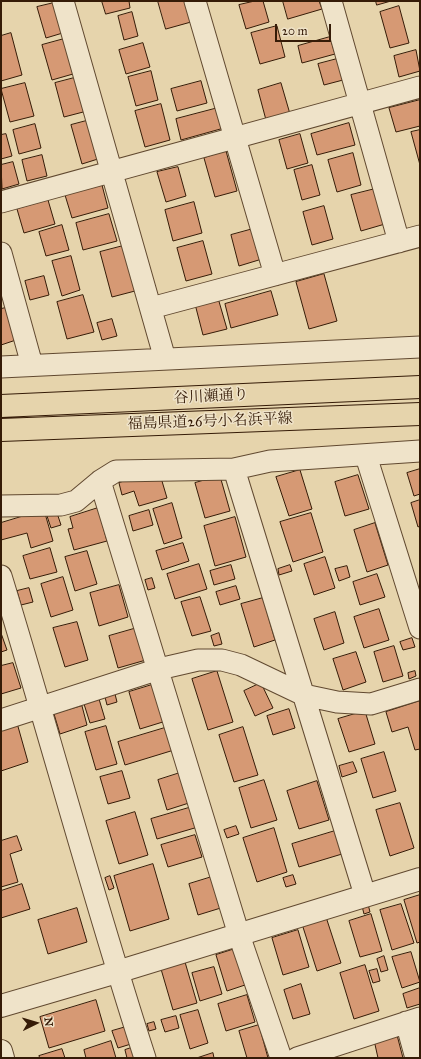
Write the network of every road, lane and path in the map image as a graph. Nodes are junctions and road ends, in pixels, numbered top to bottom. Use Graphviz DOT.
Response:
graph roads {
  1 [pos="63,1"];
  2 [pos="195,1"];
  3 [pos="331,1"];
  4 [pos="420,87"];
  5 [pos="360,104"];
  6 [pos="235,138"];
  7 [pos="112,172"];
  8 [pos="1,202"];
  9 [pos="420,236"];
  10 [pos="399,242"];
  11 [pos="1,252"];
  12 [pos="275,275"];
  13 [pos="151,308"];
  14 [pos="420,348"];
  15 [pos="165,359"];
  16 [pos="32,365"];
  17 [pos="1,367"];
  18 [pos="420,387"];
  19 [pos="1,406"];
  20 [pos="420,414"];
  21 [pos="1,430"];
  22 [pos="420,451"];
  23 [pos="366,456"];
  24 [pos="234,469"];
  25 [pos="100,480"];
  26 [pos="1,506"];
  27 [pos="1,576"];
  28 [pos="420,628"];
  29 [pos="159,669"];
  30 [pos="420,689"];
  31 [pos="304,695"];
  32 [pos="41,708"];
  33 [pos="1,720"];
  34 [pos="420,879"];
  35 [pos="365,894"];
  36 [pos="239,935"];
  37 [pos="117,972"];
  38 [pos="1,1006"];
  39 [pos="413,1020"];
  40 [pos="1,1051"];
  41 [pos="3,1058"];
  42 [pos="145,1058"];
  43 [pos="281,1058"];
  44 [pos="297,1058"];
  45 [pos="416,1058"];
  1 -- 7 [label="street"];
  2 -- 6 [label="street"];
  3 -- 5 [label="street"];
  4 -- 5 [label="street"];
  5 -- 6 [label="street"];
  5 -- 10 [label="street"];
  6 -- 7 [label="street"];
  6 -- 12 [label="street"];
  7 -- 8 [label="street"];
  7 -- 13 [label="street"];
  9 -- 10 [label="street"];
  10 -- 12 [label="street"];
  11 -- 16 [label="street"];
  12 -- 13 [label="street"];
  13 -- 15 [label="street"];
  14 -- 15 [label="street"];
  15 -- 16 [label="street"];
  16 -- 17 [label="street"];
  18 -- 19 [label="main road, 谷川瀬通り"];
  20 -- 21 [label="main road, 福島県道26号小名浜平線"];
  22 -- 23 [label="street"];
  23 -- 24 [label="street"];
  23 -- 28 [label="street"];
  24 -- 25 [label="street"];
  24 -- 31 [label="street"];
  25 -- 26 [label="street"];
  25 -- 29 [label="street"];
  27 -- 32 [label="street"];
  29 -- 31 [label="street"];
  29 -- 32 [label="street"];
  29 -- 36 [label="street"];
  30 -- 31 [label="street"];
  31 -- 35 [label="street"];
  32 -- 33 [label="street"];
  32 -- 37 [label="street"];
  34 -- 35 [label="street"];
  35 -- 36 [label="street"];
  36 -- 37 [label="street"];
  36 -- 43 [label="street"];
  37 -- 38 [label="street"];
  37 -- 42 [label="street"];
  39 -- 44 [label="street"];
  39 -- 45 [label="street"];
  40 -- 41 [label="street"];
}
